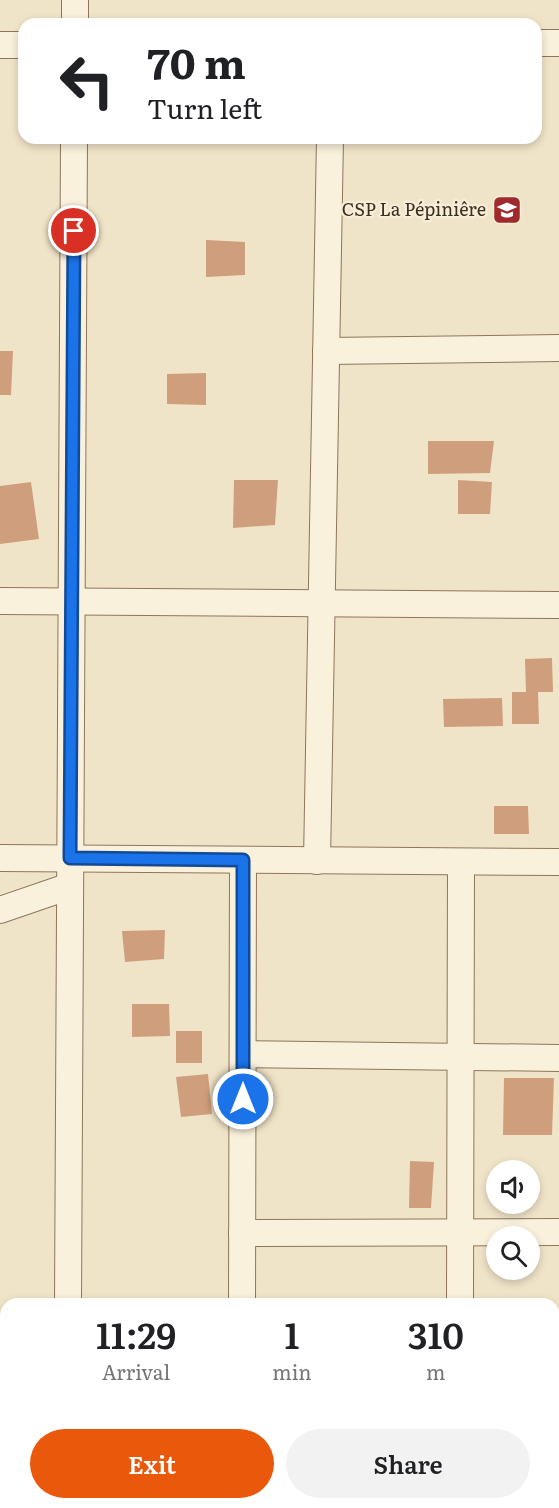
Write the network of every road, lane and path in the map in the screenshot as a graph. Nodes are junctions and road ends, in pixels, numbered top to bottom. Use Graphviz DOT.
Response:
graph roads {
  1 [pos="75,0"];
  2 [pos="75,18"];
  3 [pos="542,43"];
  4 [pos="559,43"];
  5 [pos="0,45"];
  6 [pos="18,45"];
  7 [pos="74,144"];
  8 [pos="330,144"];
  9 [pos="559,348"];
  10 [pos="326,351"];
  11 [pos="0,601"];
  12 [pos="72,602"];
  13 [pos="322,603"];
  14 [pos="559,605"];
  15 [pos="0,858"];
  16 [pos="70,858"];
  17 [pos="243,860"];
  18 [pos="317,861"];
  19 [pos="461,862"];
  20 [pos="559,862"];
  21 [pos="70,886"];
  22 [pos="0,910"];
  23 [pos="243,1054"];
  24 [pos="460,1056"];
  25 [pos="559,1058"];
  26 [pos="559,1232"];
  27 [pos="242,1233"];
  28 [pos="460,1233"];
  29 [pos="68,1298"];
  30 [pos="242,1298"];
  31 [pos="460,1298"];
  1 -- 2 [label="street"];
  3 -- 4 [label="street"];
  5 -- 6 [label="street"];
  7 -- 12 [label="street"];
  8 -- 10 [label="street"];
  9 -- 10 [label="street"];
  10 -- 13 [label="street"];
  11 -- 12 [label="street"];
  12 -- 13 [label="street"];
  12 -- 16 [label="street"];
  13 -- 14 [label="street"];
  13 -- 18 [label="street"];
  15 -- 16 [label="street"];
  16 -- 17 [label="street"];
  16 -- 21 [label="street"];
  17 -- 18 [label="street"];
  17 -- 23 [label="street"];
  18 -- 19 [label="street"];
  19 -- 20 [label="street"];
  19 -- 24 [label="street"];
  21 -- 22 [label="street"];
  21 -- 29 [label="street"];
  23 -- 24 [label="street"];
  23 -- 27 [label="street"];
  24 -- 25 [label="street"];
  24 -- 28 [label="street"];
  26 -- 28 [label="street"];
  27 -- 28 [label="street"];
  27 -- 30 [label="street"];
  28 -- 31 [label="street"];
}
